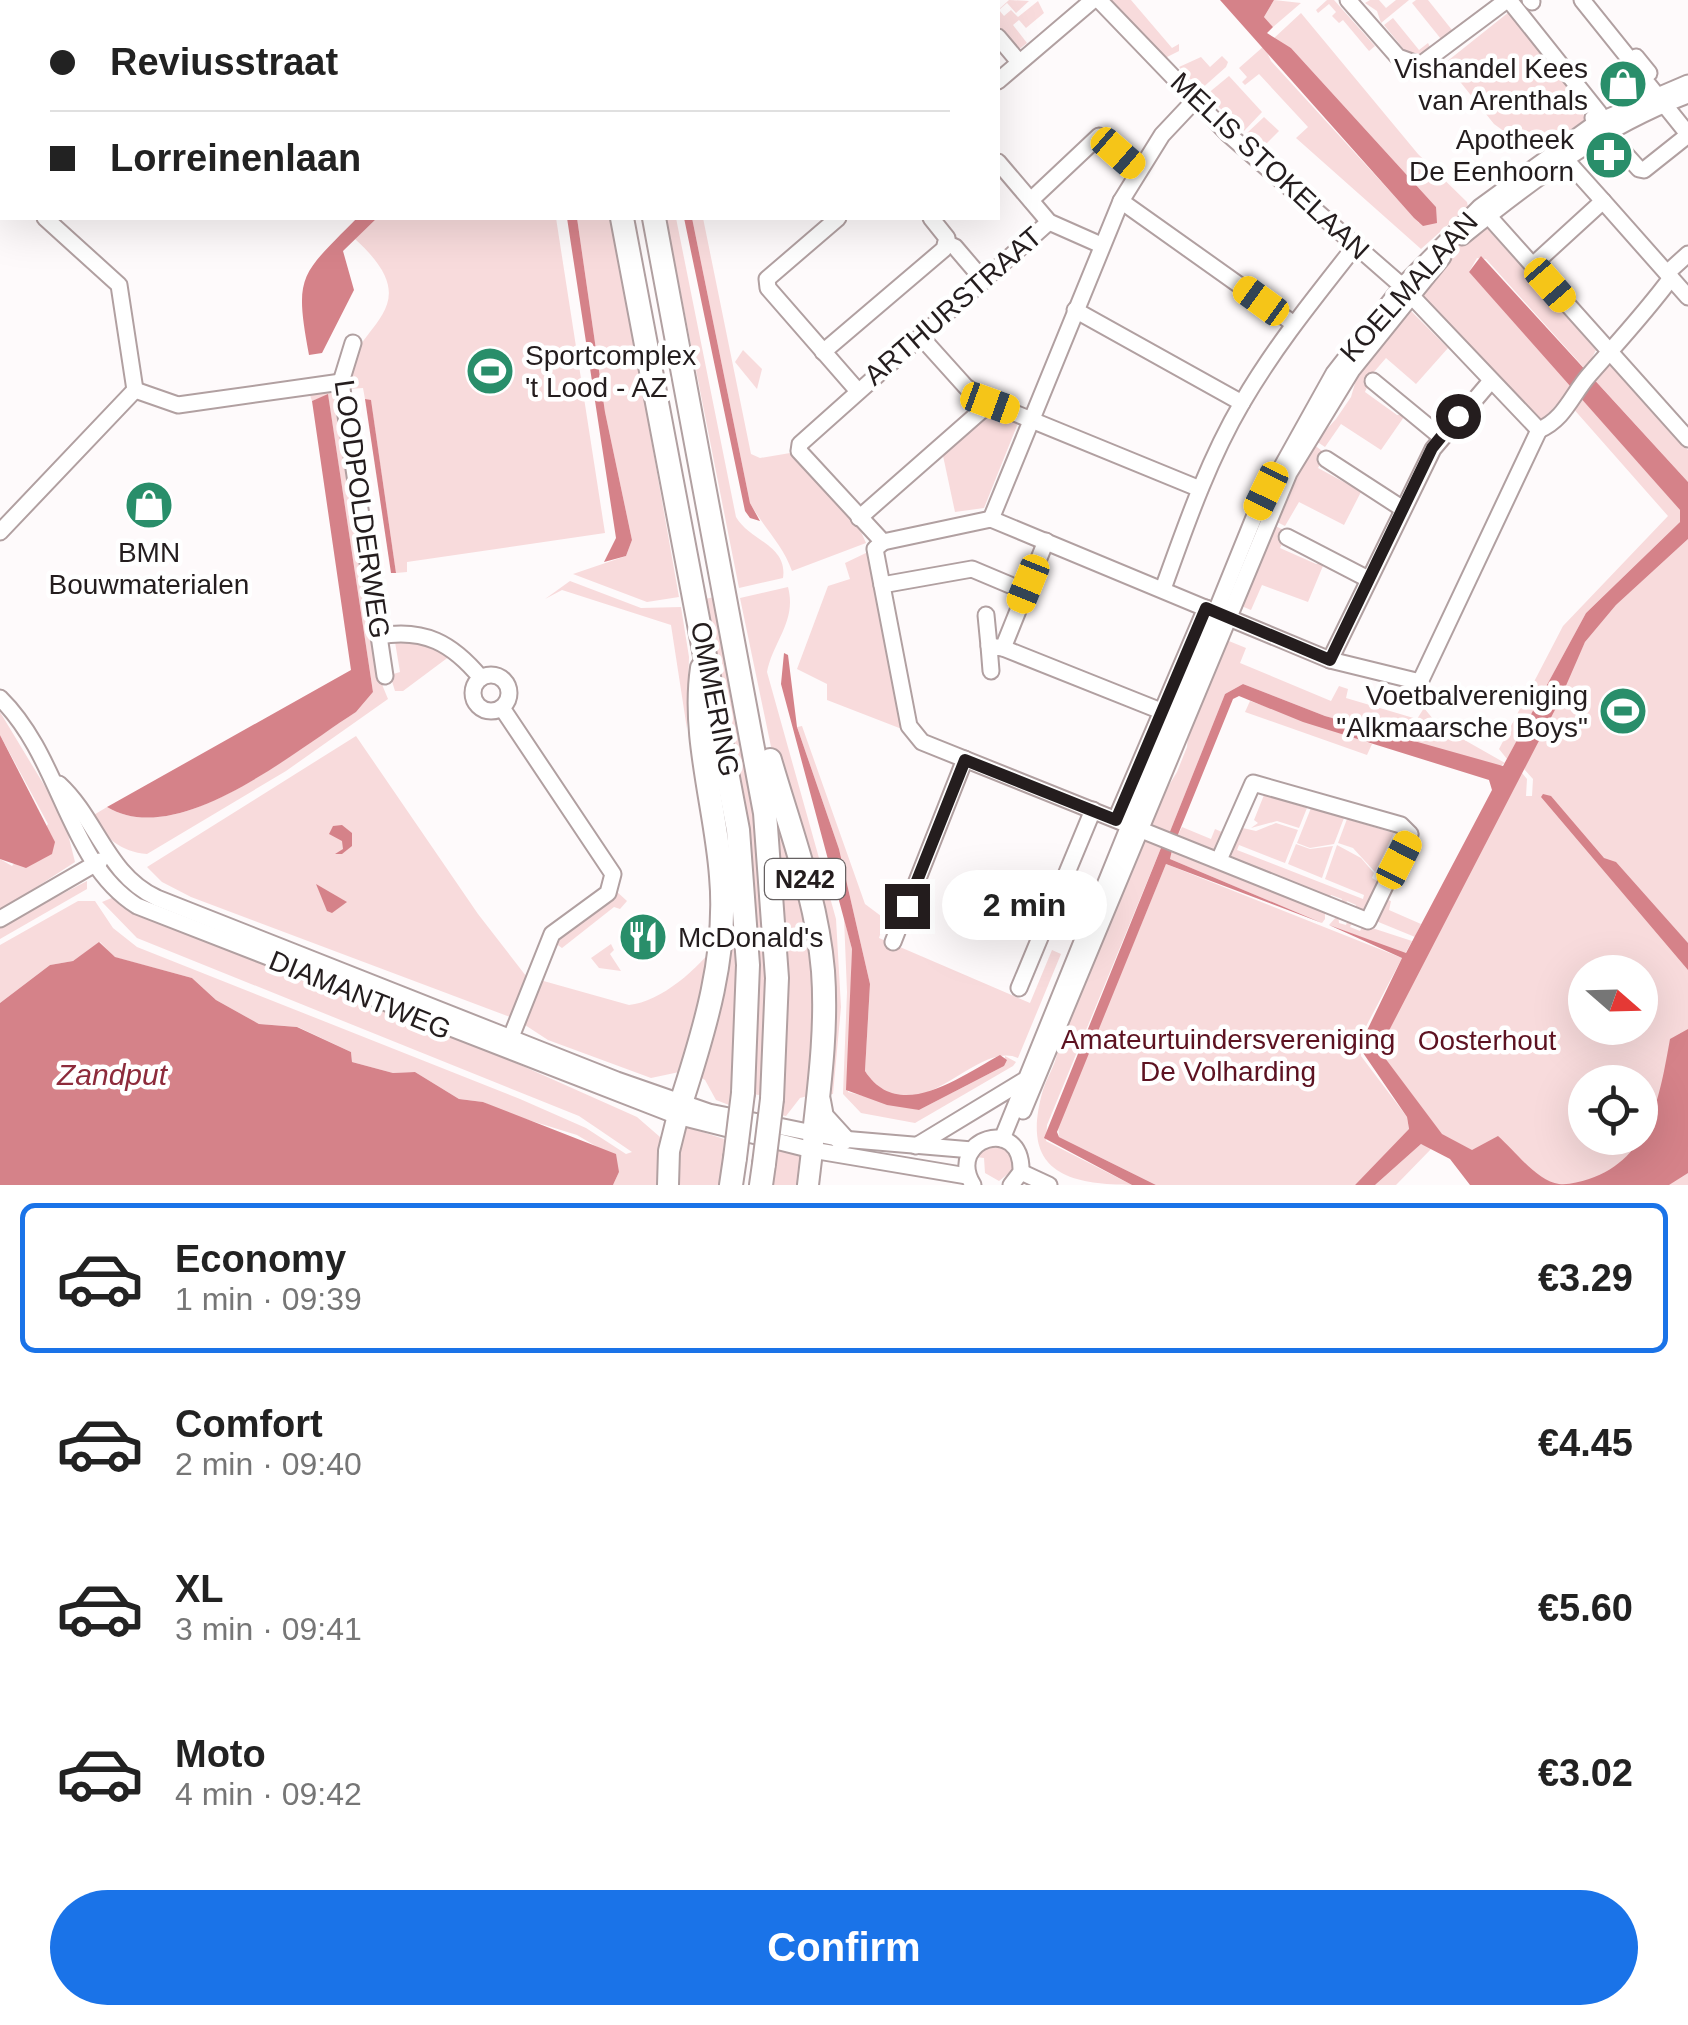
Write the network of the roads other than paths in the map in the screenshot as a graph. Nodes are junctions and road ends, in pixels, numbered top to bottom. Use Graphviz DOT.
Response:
graph roads {
  1 [pos="1096,0"];
  2 [pos="1348,0"];
  3 [pos="1508,0"];
  4 [pos="1582,0"];
  5 [pos="1000,38"];
  6 [pos="1019,62"];
  7 [pos="1000,79"];
  8 [pos="1688,84"];
  9 [pos="1688,95"];
  10 [pos="1661,100"];
  11 [pos="1194,101"];
  12 [pos="1602,128"];
  13 [pos="1688,135"];
  14 [pos="1560,154"];
  15 [pos="1000,164"];
  16 [pos="1138,170"];
  17 [pos="1031,200"];
  18 [pos="1121,201"];
  19 [pos="1603,202"];
  20 [pos="1484,211"];
  21 [pos="47,220"];
  22 [pos="622,220"];
  23 [pos="654,220"];
  24 [pos="828,220"];
  25 [pos="932,220"];
  26 [pos="1049,222"];
  27 [pos="946,244"];
  28 [pos="1100,245"];
  29 [pos="1356,245"];
  30 [pos="1688,254"];
  31 [pos="1532,265"];
  32 [pos="1670,275"];
  33 [pos="984,282"];
  34 [pos="1406,290"];
  35 [pos="1688,296"];
  36 [pos="1075,310"];
  37 [pos="1294,324"];
  38 [pos="921,337"];
  39 [pos="353,343"];
  40 [pos="823,352"];
  41 [pos="1611,354"];
  42 [pos="1373,381"];
  43 [pos="341,382"];
  44 [pos="1490,382"];
  45 [pos="135,390"];
  46 [pos="857,390"];
  47 [pos="990,403"];
  48 [pos="1242,403"];
  49 [pos="1030,418"];
  50 [pos="1537,428"];
  51 [pos="1440,437"];
  52 [pos="1688,439"];
  53 [pos="1326,459"];
  54 [pos="1200,489"];
  55 [pos="1403,509"];
  56 [pos="859,518"];
  57 [pos="991,519"];
  58 [pos="0,532"];
  59 [pos="1287,537"];
  60 [pos="1046,541"];
  61 [pos="883,542"];
  62 [pos="1368,579"];
  63 [pos="1010,584"];
  64 [pos="882,585"];
  65 [pos="1162,589"];
  66 [pos="1216,612"];
  67 [pos="986,615"];
  68 [pos="732,632"];
  69 [pos="379,636"];
  70 [pos="705,645"];
  71 [pos="996,647"];
  72 [pos="1330,660"];
  73 [pos="991,672"];
  74 [pos="385,676"];
  75 [pos="480,678"];
  76 [pos="0,698"];
  77 [pos="502,708"];
  78 [pos="1161,711"];
  79 [pos="965,760"];
  80 [pos="1093,810"];
  81 [pos="1128,824"];
  82 [pos="101,860"];
  83 [pos="1219,860"];
  84 [pos="0,919"];
  85 [pos="893,942"];
  86 [pos="1020,988"];
  87 [pos="508,1045"];
  88 [pos="1024,1080"];
  89 [pos="818,1098"];
  90 [pos="679,1109"];
  91 [pos="842,1138"];
  92 [pos="1007,1141"];
  93 [pos="813,1142"];
  94 [pos="916,1146"];
  95 [pos="970,1169"];
  96 [pos="762,1174"];
  97 [pos="1016,1178"];
  98 [pos="668,1185"];
  99 [pos="731,1185"];
  100 [pos="808,1185"];
  101 [pos="984,1185"];
  102 [pos="1049,1185"];
  1 -- 6 [label="street"];
  1 -- 11 [label="street, MELIS STOKELAAN"];
  2 -- 3 [label="street"];
  3 -- 12 [label="street"];
  4 -- 10 [label="street"];
  5 -- 6 [label="street"];
  6 -- 7 [label="street"];
  8 -- 10 [label="street, KOELMALAAN"];
  9 -- 10 [label="street, KOELMALAAN"];
  10 -- 12 [label="street, KOELMALAAN"];
  10 -- 13 [label="street"];
  11 -- 16 [label="street"];
  11 -- 29 [label="street, MELIS STOKELAAN"];
  12 -- 13 [label="street"];
  12 -- 14 [label="street, KOELMALAAN"];
  14 -- 19 [label="street"];
  14 -- 20 [label="street, KOELMALAAN"];
  15 -- 17 [label="street"];
  16 -- 17 [label="street"];
  16 -- 18 [label="street"];
  17 -- 26 [label="street"];
  18 -- 28 [label="street"];
  18 -- 37 [label="street"];
  19 -- 31 [label="street"];
  19 -- 32 [label="street"];
  20 -- 31 [label="street"];
  20 -- 34 [label="street, KOELMALAAN"];
  21 -- 45 [label="street"];
  22 -- 70 [label="highway, OMMERING / N242"];
  23 -- 68 [label="highway, OMMERING / N242"];
  24 -- 40 [label="street"];
  25 -- 27 [label="street"];
  26 -- 28 [label="street"];
  26 -- 33 [label="street, ARTHURSTRAAT"];
  27 -- 33 [label="street"];
  27 -- 40 [label="street"];
  28 -- 36 [label="street"];
  29 -- 34 [label="street, MELIS STOKELAAN"];
  29 -- 37 [label="street"];
  30 -- 32 [label="street"];
  31 -- 41 [label="street"];
  32 -- 35 [label="street"];
  32 -- 41 [label="street"];
  33 -- 38 [label="street, ARTHURSTRAAT"];
  34 -- 44 [label="street, MELIS STOKELAAN"];
  34 -- 66 [label="street, KOELMALAAN"];
  36 -- 48 [label="street"];
  36 -- 49 [label="street"];
  37 -- 48 [label="street"];
  38 -- 46 [label="street, ARTHURSTRAAT"];
  38 -- 47 [label="street"];
  39 -- 43 [label="street, LOODPOLDERWEG"];
  40 -- 46 [label="street"];
  41 -- 50 [label="street"];
  41 -- 52 [label="street"];
  42 -- 51 [label="street"];
  43 -- 45 [label="street"];
  43 -- 69 [label="street, LOODPOLDERWEG"];
  44 -- 50 [label="street, MELIS STOKELAAN"];
  44 -- 51 [label="street"];
  45 -- 58 [label="street"];
  46 -- 56 [label="street, ARTHURSTRAAT"];
  47 -- 49 [label="street"];
  47 -- 56 [label="street"];
  48 -- 54 [label="street"];
  49 -- 54 [label="street"];
  49 -- 57 [label="street"];
  50 -- 72 [label="street"];
  51 -- 55 [label="street"];
  53 -- 55 [label="street"];
  54 -- 65 [label="street"];
  55 -- 62 [label="street"];
  56 -- 61 [label="street"];
  57 -- 60 [label="street"];
  57 -- 61 [label="street"];
  59 -- 62 [label="street"];
  60 -- 65 [label="street"];
  60 -- 71 [label="street"];
  61 -- 64 [label="street"];
  62 -- 72 [label="street"];
  63 -- 64 [label="street"];
  64 -- 79 [label="street"];
  65 -- 66 [label="street"];
  66 -- 72 [label="street"];
  66 -- 78 [label="street, KOELMALAAN"];
  66 -- 81 [label="street, KOELMALAAN"];
  67 -- 71 [label="street"];
  68 -- 89 [label="highway, N242"];
  68 -- 96 [label="highway, OMMERING / N242, bridge"];
  69 -- 74 [label="street, LOODPOLDERWEG"];
  69 -- 75 [label="street"];
  70 -- 90 [label="highway, N242"];
  70 -- 99 [label="highway, OMMERING / N242, bridge"];
  71 -- 73 [label="street"];
  71 -- 78 [label="street"];
  75 -- 77 [label="street"];
  75 -- 77 [label="street"];
  76 -- 82 [label="street, DIAMANTWEG"];
  77 -- 87 [label="street"];
  78 -- 81 [label="street, KOELMALAAN"];
  79 -- 80 [label="street"];
  79 -- 85 [label="street"];
  80 -- 81 [label="street"];
  80 -- 86 [label="street"];
  81 -- 83 [label="street"];
  81 -- 88 [label="street, KOELMALAAN"];
  81 -- 92 [label="street, KOELMALAAN"];
  82 -- 84 [label="street"];
  82 -- 87 [label="street, DIAMANTWEG"];
  83 -- 83 [label="street"];
  87 -- 90 [label="street, DIAMANTWEG"];
  88 -- 92 [label="street, KOELMALAAN"];
  88 -- 94 [label="street"];
  89 -- 91 [label="highway"];
  89 -- 93 [label="highway, N242"];
  90 -- 93 [label="street, DIAMANTWEG"];
  90 -- 98 [label="main road, N242"];
  91 -- 93 [label="street"];
  91 -- 94 [label="street"];
  92 -- 95 [label="street"];
  92 -- 97 [label="street"];
  93 -- 95 [label="street"];
  93 -- 100 [label="main road, N242"];
  94 -- 95 [label="street"];
  95 -- 101 [label="street"];
  97 -- 102 [label="street"];
}
